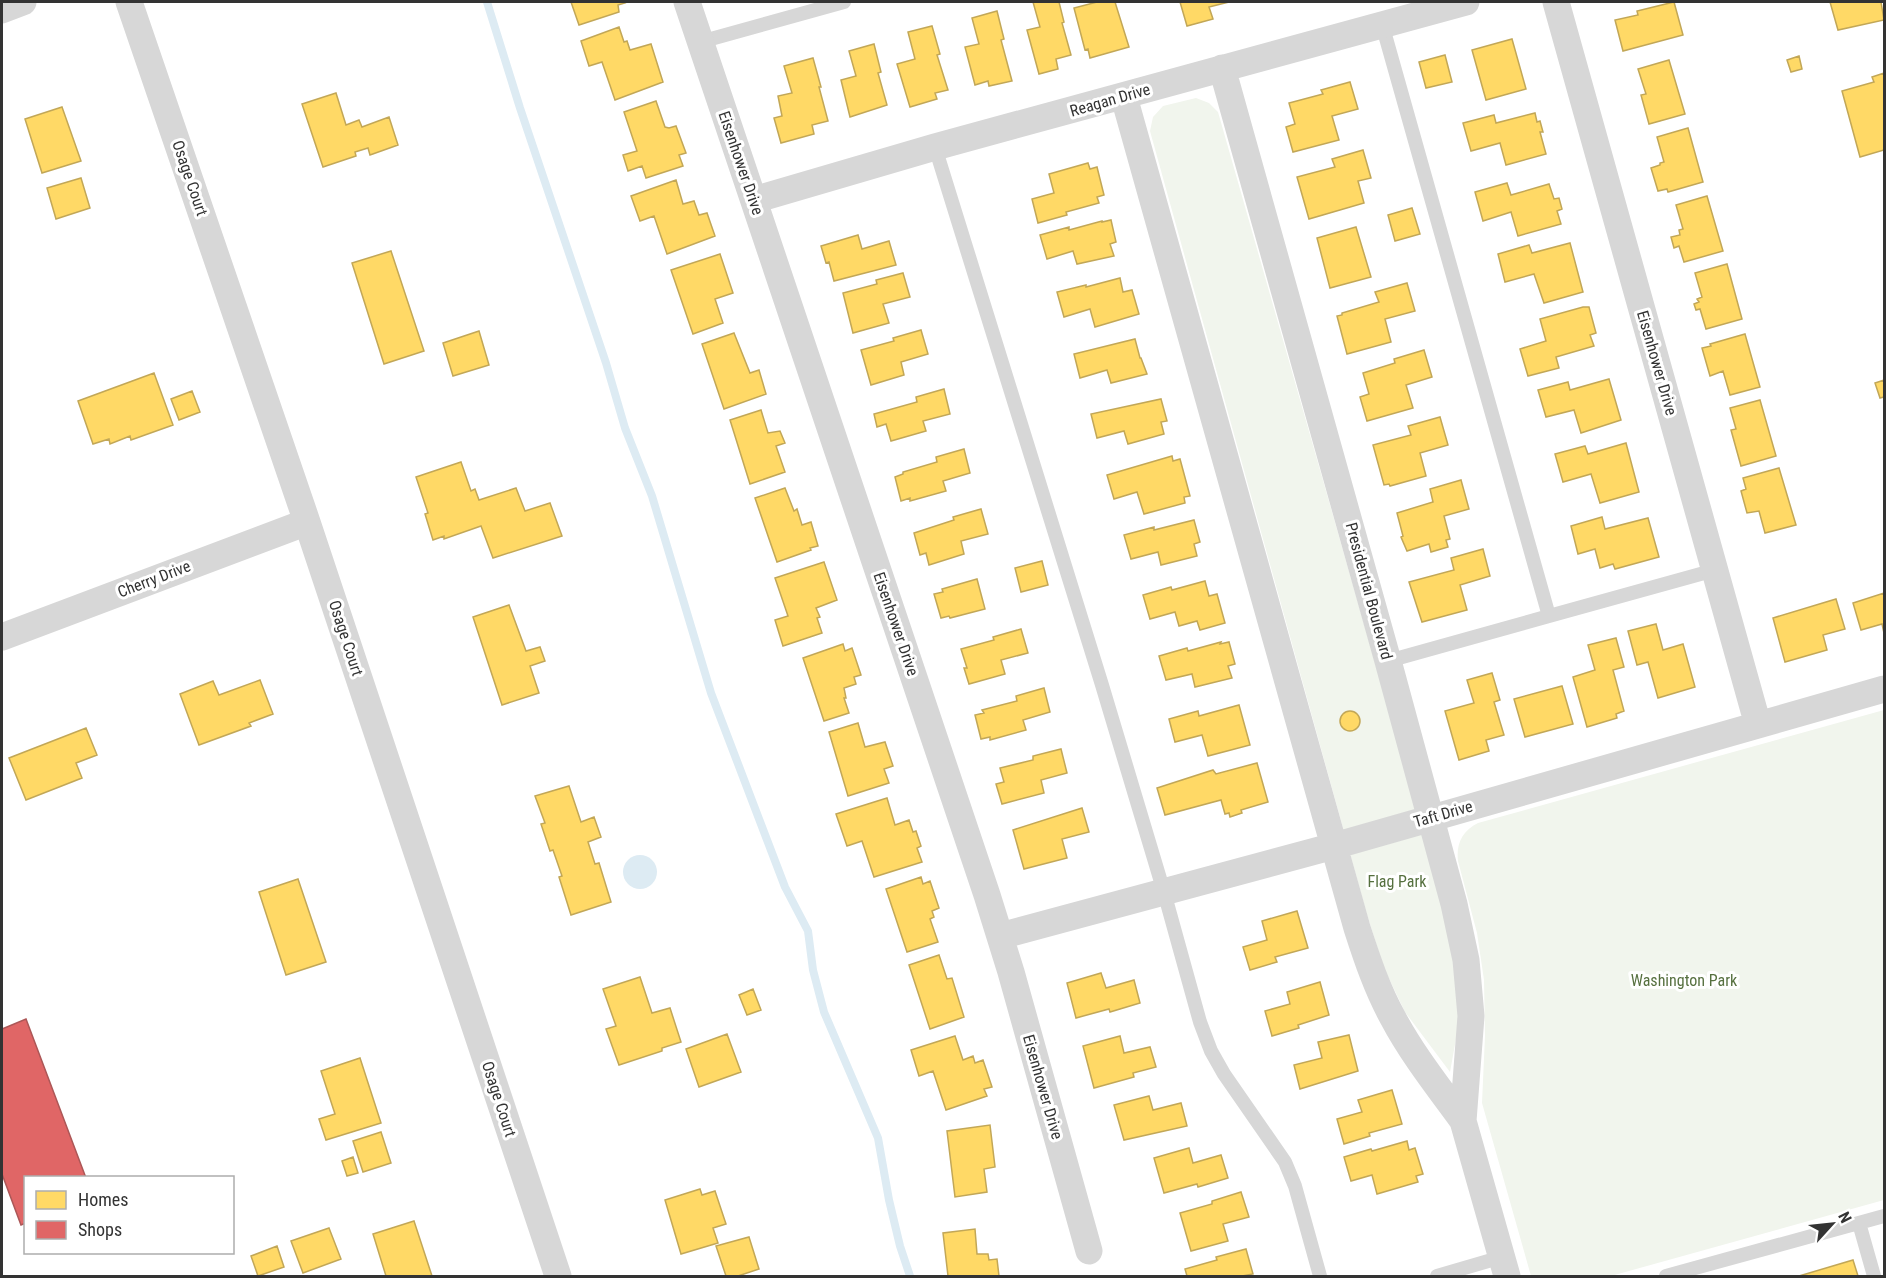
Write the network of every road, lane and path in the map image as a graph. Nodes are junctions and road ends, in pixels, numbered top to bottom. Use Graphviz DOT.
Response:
graph roads {
  1 [pos="24,2"];
  2 [pos="129,2"];
  3 [pos="687,2"];
  4 [pos="844,2"];
  5 [pos="1466,2"];
  6 [pos="1556,2"];
  7 [pos="2,10"];
  8 [pos="1382,24"];
  9 [pos="700,42"];
  10 [pos="1222,68"];
  11 [pos="1124,97"];
  12 [pos="935,147"];
  13 [pos="754,200"];
  14 [pos="307,522"];
  15 [pos="1715,570"];
  16 [pos="1549,616"];
  17 [pos="2,637"];
  18 [pos="1388,661"];
  19 [pos="1884,689"];
  20 [pos="1758,724"];
  21 [pos="1430,818"];
  22 [pos="1334,846"];
  23 [pos="1164,891"];
  24 [pos="1000,936"];
  25 [pos="1463,1121"];
  26 [pos="1884,1216"];
  27 [pos="1859,1223"];
  28 [pos="1089,1251"];
  29 [pos="1504,1267"];
  30 [pos="558,1276"];
  31 [pos="1320,1276"];
  32 [pos="1437,1276"];
  33 [pos="1666,1276"];
  34 [pos="1874,1276"];
  1 -- 7 [label="street"];
  2 -- 14 [label="street, Osage Court"];
  3 -- 9 [label="street, Eisenhower Drive"];
  4 -- 9 [label="lane"];
  5 -- 8 [label="street, Reagan Drive"];
  6 -- 15 [label="street, Eisenhower Drive"];
  8 -- 10 [label="street, Reagan Drive"];
  8 -- 16 [label="lane"];
  9 -- 13 [label="street, Eisenhower Drive"];
  10 -- 11 [label="street, Reagan Drive"];
  10 -- 18 [label="street, Presidential Boulevard"];
  11 -- 12 [label="street, Reagan Drive"];
  11 -- 22 [label="street, Presidential Boulevard"];
  12 -- 13 [label="street, Reagan Drive"];
  12 -- 23 [label="lane"];
  13 -- 24 [label="street, Eisenhower Drive"];
  14 -- 17 [label="street, Cherry Drive"];
  14 -- 30 [label="street, Osage Court"];
  15 -- 16 [label="lane"];
  15 -- 20 [label="street, Eisenhower Drive"];
  16 -- 18 [label="lane"];
  18 -- 21 [label="street, Presidential Boulevard"];
  19 -- 20 [label="street, Taft Drive"];
  20 -- 21 [label="street, Taft Drive"];
  21 -- 22 [label="street, Taft Drive"];
  21 -- 25 [label="street, Presidential Boulevard"];
  22 -- 23 [label="street, Taft Drive"];
  22 -- 25 [label="street, Presidential Boulevard"];
  23 -- 24 [label="street, Taft Drive"];
  23 -- 31 [label="lane"];
  24 -- 28 [label="street, Eisenhower Drive"];
  25 -- 29 [label="street, Presidential Boulevard"];
  26 -- 27 [label="lane"];
  27 -- 33 [label="lane"];
  27 -- 34 [label="lane"];
  29 -- 32 [label="lane"];
}
